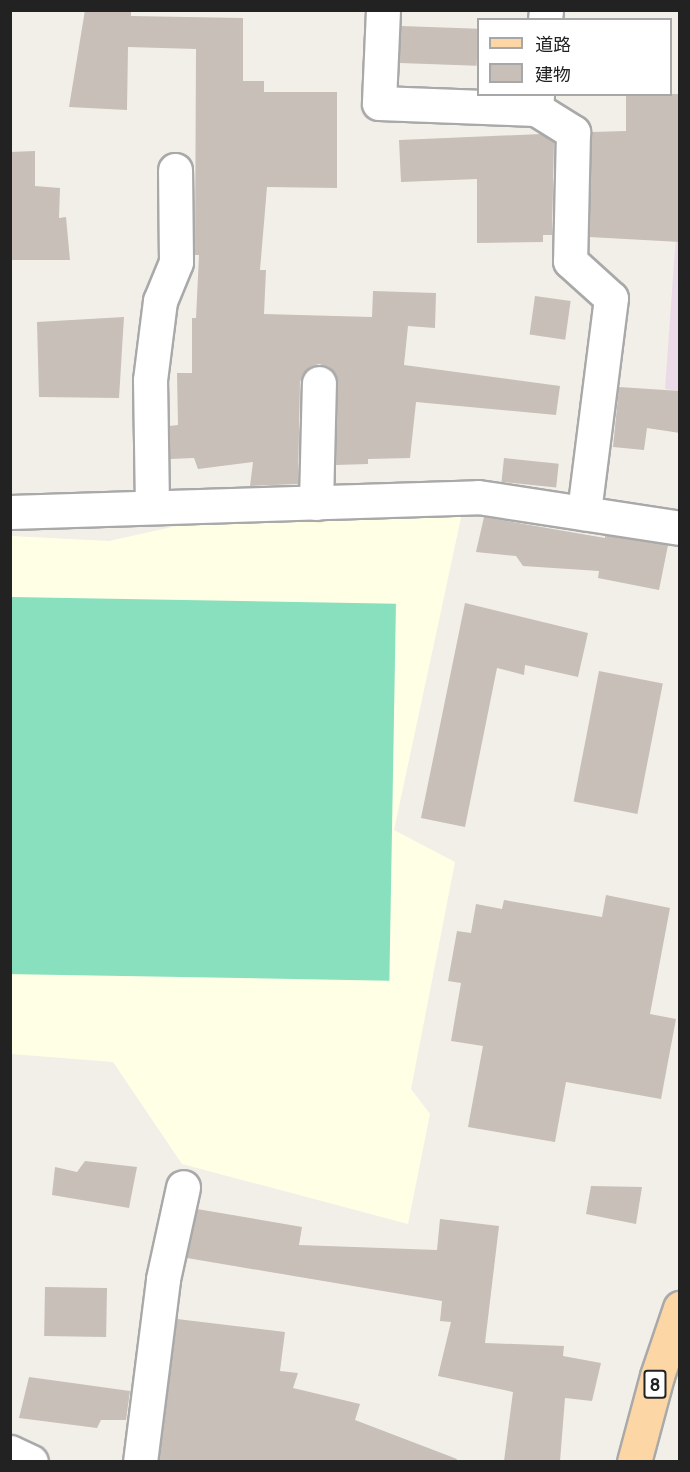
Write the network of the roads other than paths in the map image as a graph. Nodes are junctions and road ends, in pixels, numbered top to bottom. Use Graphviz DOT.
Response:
graph roads {
  1 [pos="383,10"];
  2 [pos="537,102"];
  3 [pos="175,170"];
  4 [pos="319,383"];
  5 [pos="316,503"];
  6 [pos="152,506"];
  7 [pos="10,512"];
  8 [pos="584,513"];
  9 [pos="680,528"];
  10 [pos="183,1187"];
  11 [pos="680,1308"];
  12 [pos="140,1461"];
  13 [pos="634,1461"];
  1 -- 2 [label="street"];
  2 -- 8 [label="street"];
  3 -- 6 [label="street"];
  4 -- 5 [label="street"];
  5 -- 6 [label="street"];
  5 -- 8 [label="street"];
  6 -- 7 [label="street"];
  8 -- 9 [label="street"];
  10 -- 12 [label="street"];
  11 -- 13 [label="main road, 8"];
}
